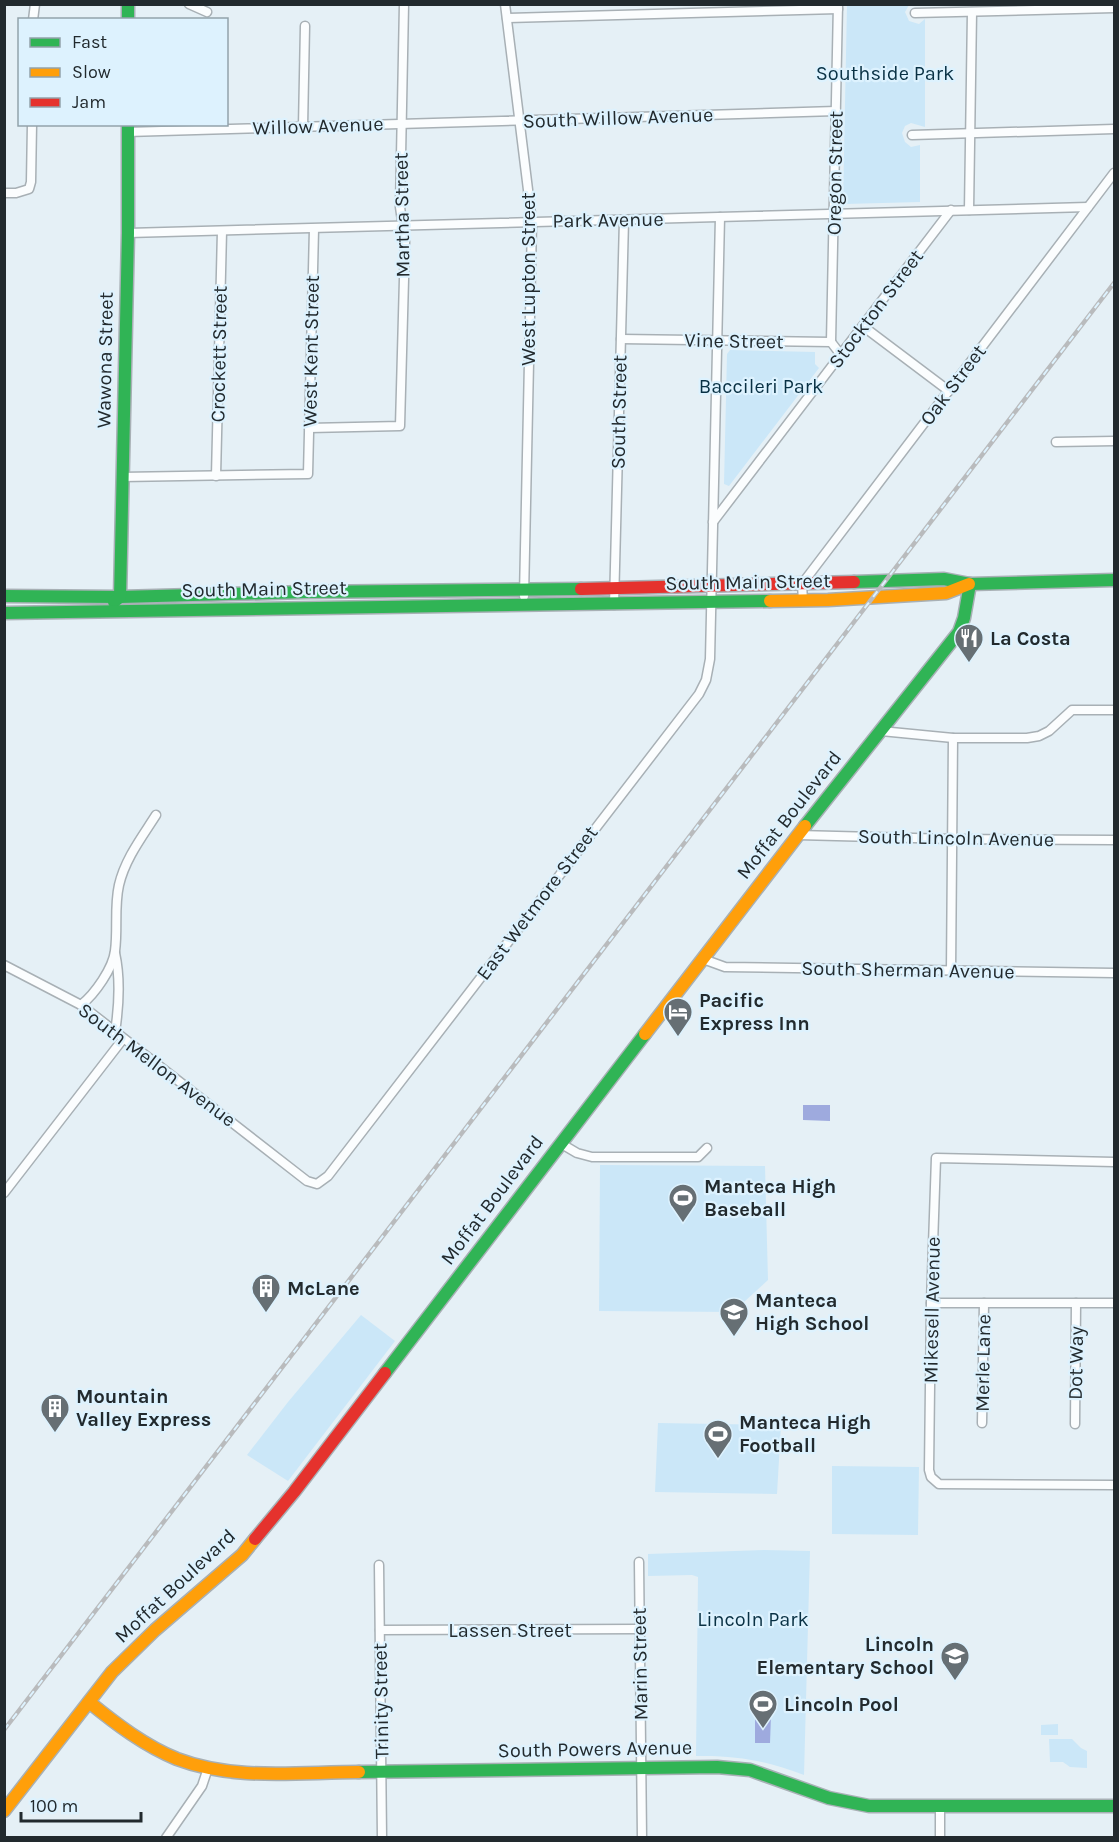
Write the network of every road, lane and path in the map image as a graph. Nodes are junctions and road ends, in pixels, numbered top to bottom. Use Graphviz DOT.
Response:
graph roads {
  1 [pos="189,4"];
  2 [pos="404,4"];
  3 [pos="505,4"];
  4 [pos="838,7"];
  5 [pos="1114,8"];
  6 [pos="207,12"];
  7 [pos="972,12"];
  8 [pos="915,13"];
  9 [pos="507,18"];
  10 [pos="305,26"];
  11 [pos="836,111"];
  12 [pos="521,121"];
  13 [pos="401,124"];
  14 [pos="32,126"];
  15 [pos="303,127"];
  16 [pos="128,128"];
  17 [pos="1114,129"];
  18 [pos="970,134"];
  19 [pos="912,135"];
  20 [pos="1114,173"];
  21 [pos="4,193"];
  22 [pos="1088,207"];
  23 [pos="951,210"];
  24 [pos="969,210"];
  25 [pos="834,213"];
  26 [pos="720,217"];
  27 [pos="624,220"];
  28 [pos="532,222"];
  29 [pos="403,225"];
  30 [pos="314,228"];
  31 [pos="222,231"];
  32 [pos="128,233"];
  33 [pos="864,327"];
  34 [pos="621,339"];
  35 [pos="717,340"];
  36 [pos="831,342"];
  37 [pos="842,355"];
  38 [pos="949,391"];
  39 [pos="309,428"];
  40 [pos="1114,441"];
  41 [pos="1056,442"];
  42 [pos="216,476"];
  43 [pos="122,477"];
  44 [pos="713,522"];
  45 [pos="1114,580"];
  46 [pos="802,584"];
  47 [pos="970,584"];
  48 [pos="711,585"];
  49 [pos="615,589"];
  50 [pos="524,591"];
  51 [pos="305,592"];
  52 [pos="4,596"];
  53 [pos="120,597"];
  54 [pos="803,601"];
  55 [pos="711,603"];
  56 [pos="614,605"];
  57 [pos="525,606"];
  58 [pos="305,607"];
  59 [pos="72,611"];
  60 [pos="4,613"];
  61 [pos="1114,710"];
  62 [pos="881,731"];
  63 [pos="953,738"];
  64 [pos="156,815"];
  65 [pos="798,835"];
  66 [pos="952,839"];
  67 [pos="1114,840"];
  68 [pos="115,953"];
  69 [pos="703,959"];
  70 [pos="4,964"];
  71 [pos="951,971"];
  72 [pos="1114,973"];
  73 [pos="81,1005"];
  74 [pos="115,1032"];
  75 [pos="123,1039"];
  76 [pos="560,1143"];
  77 [pos="707,1148"];
  78 [pos="1114,1162"];
  79 [pos="302,1178"];
  80 [pos="4,1193"];
  81 [pos="931,1303"];
  82 [pos="984,1303"];
  83 [pos="1076,1303"];
  84 [pos="1114,1303"];
  85 [pos="982,1423"];
  86 [pos="1075,1424"];
  87 [pos="1114,1485"];
  88 [pos="639,1562"];
  89 [pos="379,1565"];
  90 [pos="640,1629"];
  91 [pos="380,1630"];
  92 [pos="89,1702"];
  93 [pos="643,1767"];
  94 [pos="208,1768"];
  95 [pos="381,1773"];
  96 [pos="1114,1806"];
  97 [pos="940,1807"];
  98 [pos="4,1810"];
  99 [pos="166,1838"];
  100 [pos="382,1838"];
  101 [pos="642,1838"];
  102 [pos="940,1838"];
  1 -- 6 [label="street"];
  2 -- 13 [label="street, Martha Street"];
  3 -- 9 [label="street, West Lupton Street"];
  4 -- 9 [label="street"];
  4 -- 11 [label="street, Oregon Street"];
  5 -- 7 [label="street"];
  7 -- 8 [label="street"];
  7 -- 18 [label="street"];
  9 -- 12 [label="street, West Lupton Street"];
  10 -- 15 [label="street"];
  11 -- 12 [label="street, South Willow Avenue"];
  11 -- 25 [label="street, Oregon Street"];
  12 -- 13 [label="street, South Willow Avenue"];
  12 -- 28 [label="street, West Lupton Street"];
  13 -- 15 [label="street, Willow Avenue"];
  13 -- 29 [label="street, Martha Street"];
  14 -- 21 [label="street"];
  15 -- 16 [label="street, Willow Avenue"];
  16 -- 32 [label="main road, Wawona Street"];
  17 -- 18 [label="street"];
  18 -- 19 [label="street"];
  18 -- 24 [label="street"];
  20 -- 22 [label="street, Oak Street"];
  22 -- 24 [label="street, Park Avenue"];
  22 -- 38 [label="street, Oak Street"];
  23 -- 24 [label="street, Park Avenue"];
  23 -- 25 [label="street, Park Avenue"];
  23 -- 33 [label="street, Stockton Street"];
  25 -- 26 [label="street, Park Avenue"];
  25 -- 36 [label="street, Oregon Street"];
  26 -- 27 [label="street, Park Avenue"];
  26 -- 35 [label="street, East Wetmore Street"];
  27 -- 28 [label="street, Park Avenue"];
  27 -- 34 [label="street, South Street"];
  28 -- 29 [label="street, Park Avenue"];
  28 -- 50 [label="street, West Lupton Street"];
  29 -- 30 [label="street, Park Avenue"];
  29 -- 39 [label="street, Martha Street"];
  30 -- 31 [label="street, Park Avenue"];
  30 -- 39 [label="street, West Kent Street"];
  31 -- 32 [label="street, Park Avenue"];
  31 -- 42 [label="street, Crockett Street"];
  32 -- 43 [label="main road, Wawona Street"];
  33 -- 37 [label="street, Stockton Street"];
  33 -- 38 [label="street"];
  34 -- 35 [label="street, Vine Street"];
  34 -- 49 [label="street, South Street"];
  35 -- 36 [label="street, Vine Street"];
  35 -- 44 [label="street, East Wetmore Street"];
  36 -- 37 [label="street"];
  37 -- 44 [label="street, Stockton Street"];
  38 -- 46 [label="street, Oak Street"];
  39 -- 42 [label="street, West Kent Street"];
  40 -- 41 [label="street"];
  42 -- 43 [label="street"];
  43 -- 53 [label="main road, Wawona Street"];
  44 -- 48 [label="street, East Wetmore Street"];
  45 -- 47 [label="main road, South Main Street"];
  46 -- 47 [label="main road, South Main Street"];
  46 -- 48 [label="main road, South Main Street"];
  46 -- 54 [label="street"];
  47 -- 54 [label="main road, South Main Street"];
  47 -- 62 [label="main road, Moffat Boulevard"];
  48 -- 49 [label="main road, South Main Street"];
  48 -- 55 [label="street, East Wetmore Street"];
  49 -- 50 [label="main road, South Main Street"];
  49 -- 56 [label="street, South Street"];
  50 -- 51 [label="main road, South Main Street"];
  50 -- 57 [label="street"];
  51 -- 53 [label="main road, South Main Street"];
  51 -- 58 [label="main road"];
  52 -- 53 [label="main road, South Main Street"];
  53 -- 59 [label="main road"];
  54 -- 55 [label="main road, South Main Street"];
  55 -- 56 [label="main road, South Main Street"];
  55 -- 79 [label="street, East Wetmore Street"];
  56 -- 57 [label="main road, South Main Street"];
  57 -- 58 [label="main road, South Main Street"];
  58 -- 59 [label="main road, South Main Street"];
  59 -- 60 [label="main road, South Main Street"];
  61 -- 63 [label="street"];
  62 -- 63 [label="street"];
  62 -- 65 [label="main road, Moffat Boulevard"];
  63 -- 66 [label="street"];
  64 -- 68 [label="street"];
  65 -- 66 [label="street, South Lincoln Avenue"];
  65 -- 69 [label="main road, Moffat Boulevard"];
  66 -- 67 [label="street, South Lincoln Avenue"];
  66 -- 71 [label="street"];
  68 -- 73 [label="street"];
  68 -- 74 [label="street"];
  69 -- 71 [label="street, South Sherman Avenue"];
  69 -- 76 [label="main road, Moffat Boulevard"];
  70 -- 73 [label="street, South Mellon Avenue"];
  71 -- 72 [label="street, South Sherman Avenue"];
  73 -- 74 [label="street, South Mellon Avenue"];
  74 -- 75 [label="street, South Mellon Avenue"];
  75 -- 79 [label="street, South Mellon Avenue"];
  75 -- 80 [label="street"];
  76 -- 77 [label="street"];
  76 -- 92 [label="main road, Moffat Boulevard"];
  78 -- 81 [label="street, Mikesell Avenue"];
  81 -- 82 [label="street"];
  81 -- 87 [label="street, Mikesell Avenue"];
  82 -- 83 [label="street"];
  82 -- 85 [label="street, Merle Lane"];
  83 -- 84 [label="street"];
  83 -- 86 [label="street, Dot Way"];
  88 -- 90 [label="street, Marin Street"];
  89 -- 91 [label="street, Trinity Street"];
  90 -- 91 [label="street, Lassen Street"];
  90 -- 93 [label="street, Marin Street"];
  91 -- 95 [label="street, Trinity Street"];
  92 -- 94 [label="main road, South Powers Avenue"];
  92 -- 98 [label="main road, Moffat Boulevard"];
  93 -- 95 [label="main road, South Powers Avenue"];
  93 -- 97 [label="main road, South Powers Avenue"];
  93 -- 101 [label="street, Marin Street"];
  94 -- 95 [label="main road, South Powers Avenue"];
  94 -- 99 [label="street"];
  95 -- 100 [label="street, Trinity Street"];
  96 -- 97 [label="main road, South Powers Avenue"];
  97 -- 102 [label="street"];
}
